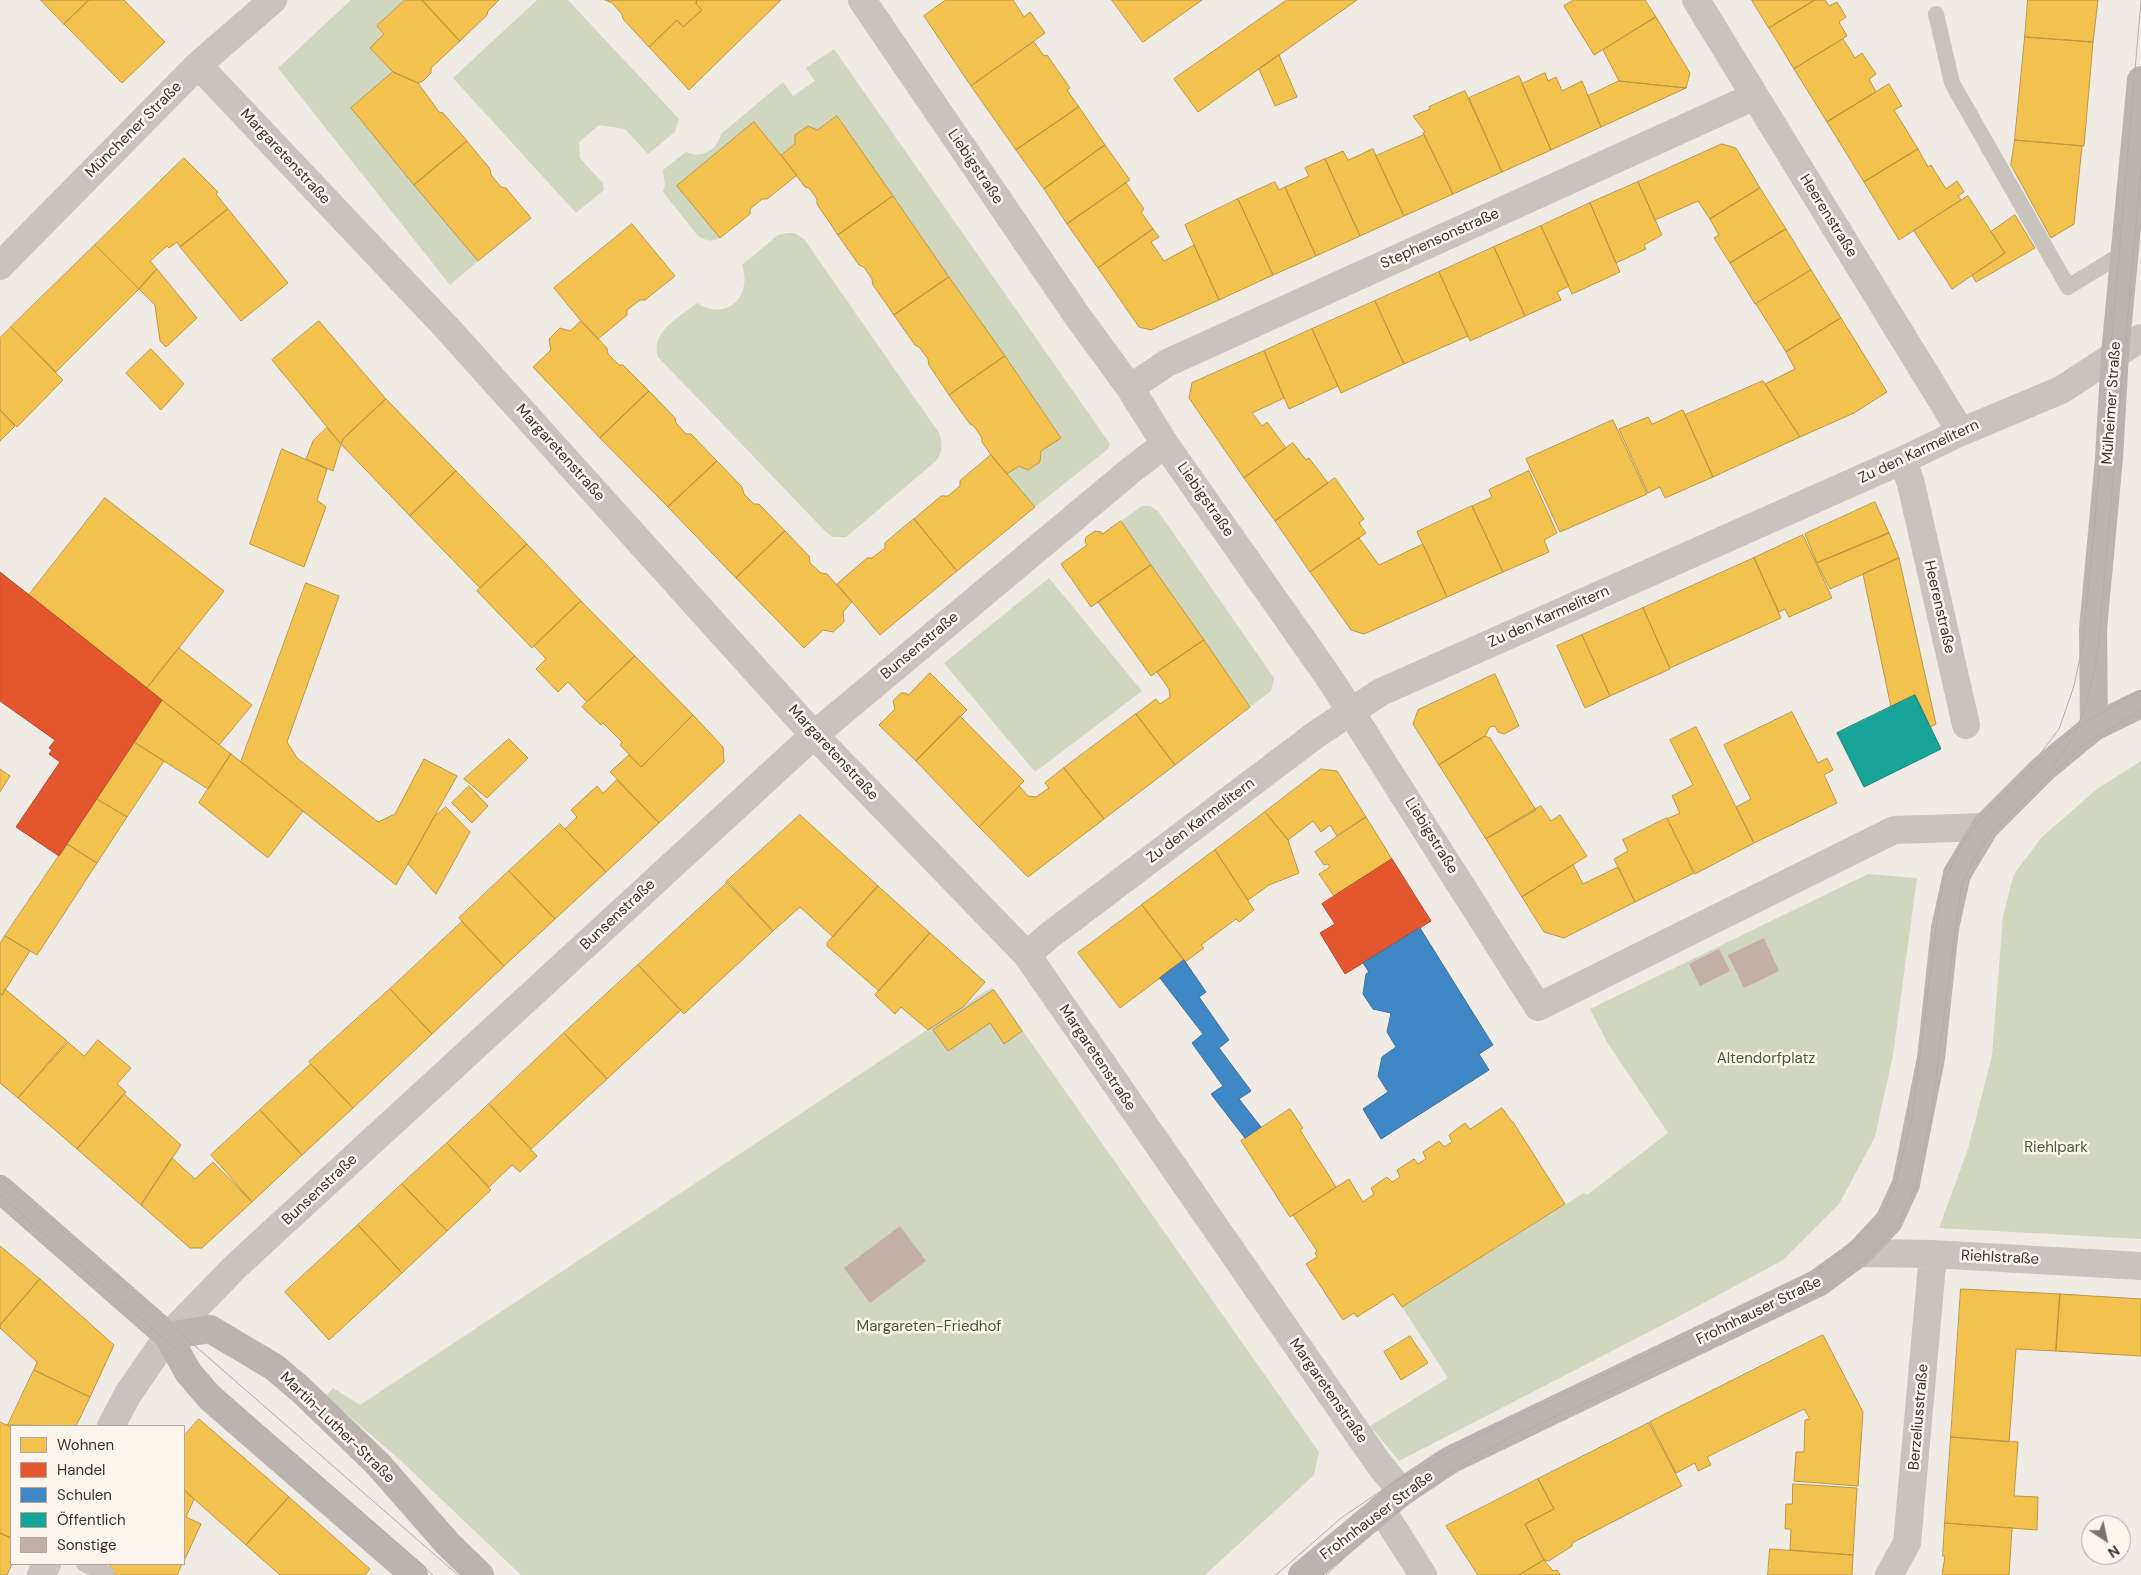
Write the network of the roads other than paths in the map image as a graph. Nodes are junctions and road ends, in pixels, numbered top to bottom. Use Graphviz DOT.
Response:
graph roads {
  1 [pos="273,0"];
  2 [pos="862,0"];
  3 [pos="1696,0"];
  4 [pos="1936,14"];
  5 [pos="198,65"];
  6 [pos="2141,80"];
  7 [pos="1755,96"];
  8 [pos="2125,252"];
  9 [pos="0,266"];
  10 [pos="2141,338"];
  11 [pos="2115,354"];
  12 [pos="1130,388"];
  13 [pos="1961,432"];
  14 [pos="1165,444"];
  15 [pos="1903,460"];
  16 [pos="2141,704"];
  17 [pos="1350,711"];
  18 [pos="1966,725"];
  19 [pos="2094,727"];
  20 [pos="814,734"];
  21 [pos="1985,827"];
  22 [pos="1027,955"];
  23 [pos="0,1189"];
  24 [pos="1859,1253"];
  25 [pos="1934,1254"];
  26 [pos="2141,1266"];
  27 [pos="168,1336"];
  28 [pos="112,1425"];
  29 [pos="1391,1501"];
  30 [pos="86,1565"];
  31 [pos="107,1574"];
  32 [pos="414,1575"];
  33 [pos="480,1575"];
  34 [pos="1302,1575"];
  35 [pos="1424,1575"];
  36 [pos="1889,1575"];
  1 -- 5 [label="street, Münchener Straße"];
  2 -- 12 [label="street, Liebigstraße"];
  3 -- 7 [label="street, Heerenstraße"];
  4 -- 8 [label="lane"];
  5 -- 9 [label="street, Münchener Straße"];
  5 -- 20 [label="street, Margaretenstraße"];
  6 -- 8 [label="main road, Mülheimer Straße"];
  7 -- 12 [label="street, Stephensonstraße"];
  7 -- 13 [label="street, Heerenstraße"];
  8 -- 11 [label="main road, Mülheimer Straße"];
  10 -- 11 [label="street, Zu den Karmelitern"];
  11 -- 13 [label="street, Zu den Karmelitern"];
  11 -- 19 [label="main road, Mülheimer Straße"];
  12 -- 14 [label="street, Liebigstraße"];
  13 -- 15 [label="street, Zu den Karmelitern"];
  14 -- 17 [label="street, Liebigstraße"];
  14 -- 20 [label="street, Bunsenstraße"];
  15 -- 17 [label="street, Zu den Karmelitern"];
  15 -- 18 [label="street, Heerenstraße"];
  16 -- 19 [label="main road, Frohnhauser Straße"];
  17 -- 21 [label="street, Liebigstraße"];
  17 -- 22 [label="street, Zu den Karmelitern"];
  19 -- 21 [label="main road, Frohnhauser Straße"];
  20 -- 22 [label="street, Margaretenstraße"];
  20 -- 27 [label="street, Bunsenstraße"];
  21 -- 24 [label="main road, Frohnhauser Straße"];
  22 -- 29 [label="street, Margaretenstraße"];
  23 -- 27 [label="main road"];
  24 -- 25 [label="street, Riehlstraße"];
  24 -- 29 [label="main road, Frohnhauser Straße"];
  25 -- 26 [label="street, Riehlstraße"];
  25 -- 36 [label="street, Berzeliusstraße"];
  27 -- 28 [label="street, Bunsenstraße"];
  27 -- 32 [label="main road"];
  27 -- 33 [label="main road, Martin-Luther-Straße"];
  29 -- 34 [label="main road, Frohnhauser Straße"];
  29 -- 35 [label="street, Margaretenstraße"];
  30 -- 31 [label="lane"];
}
